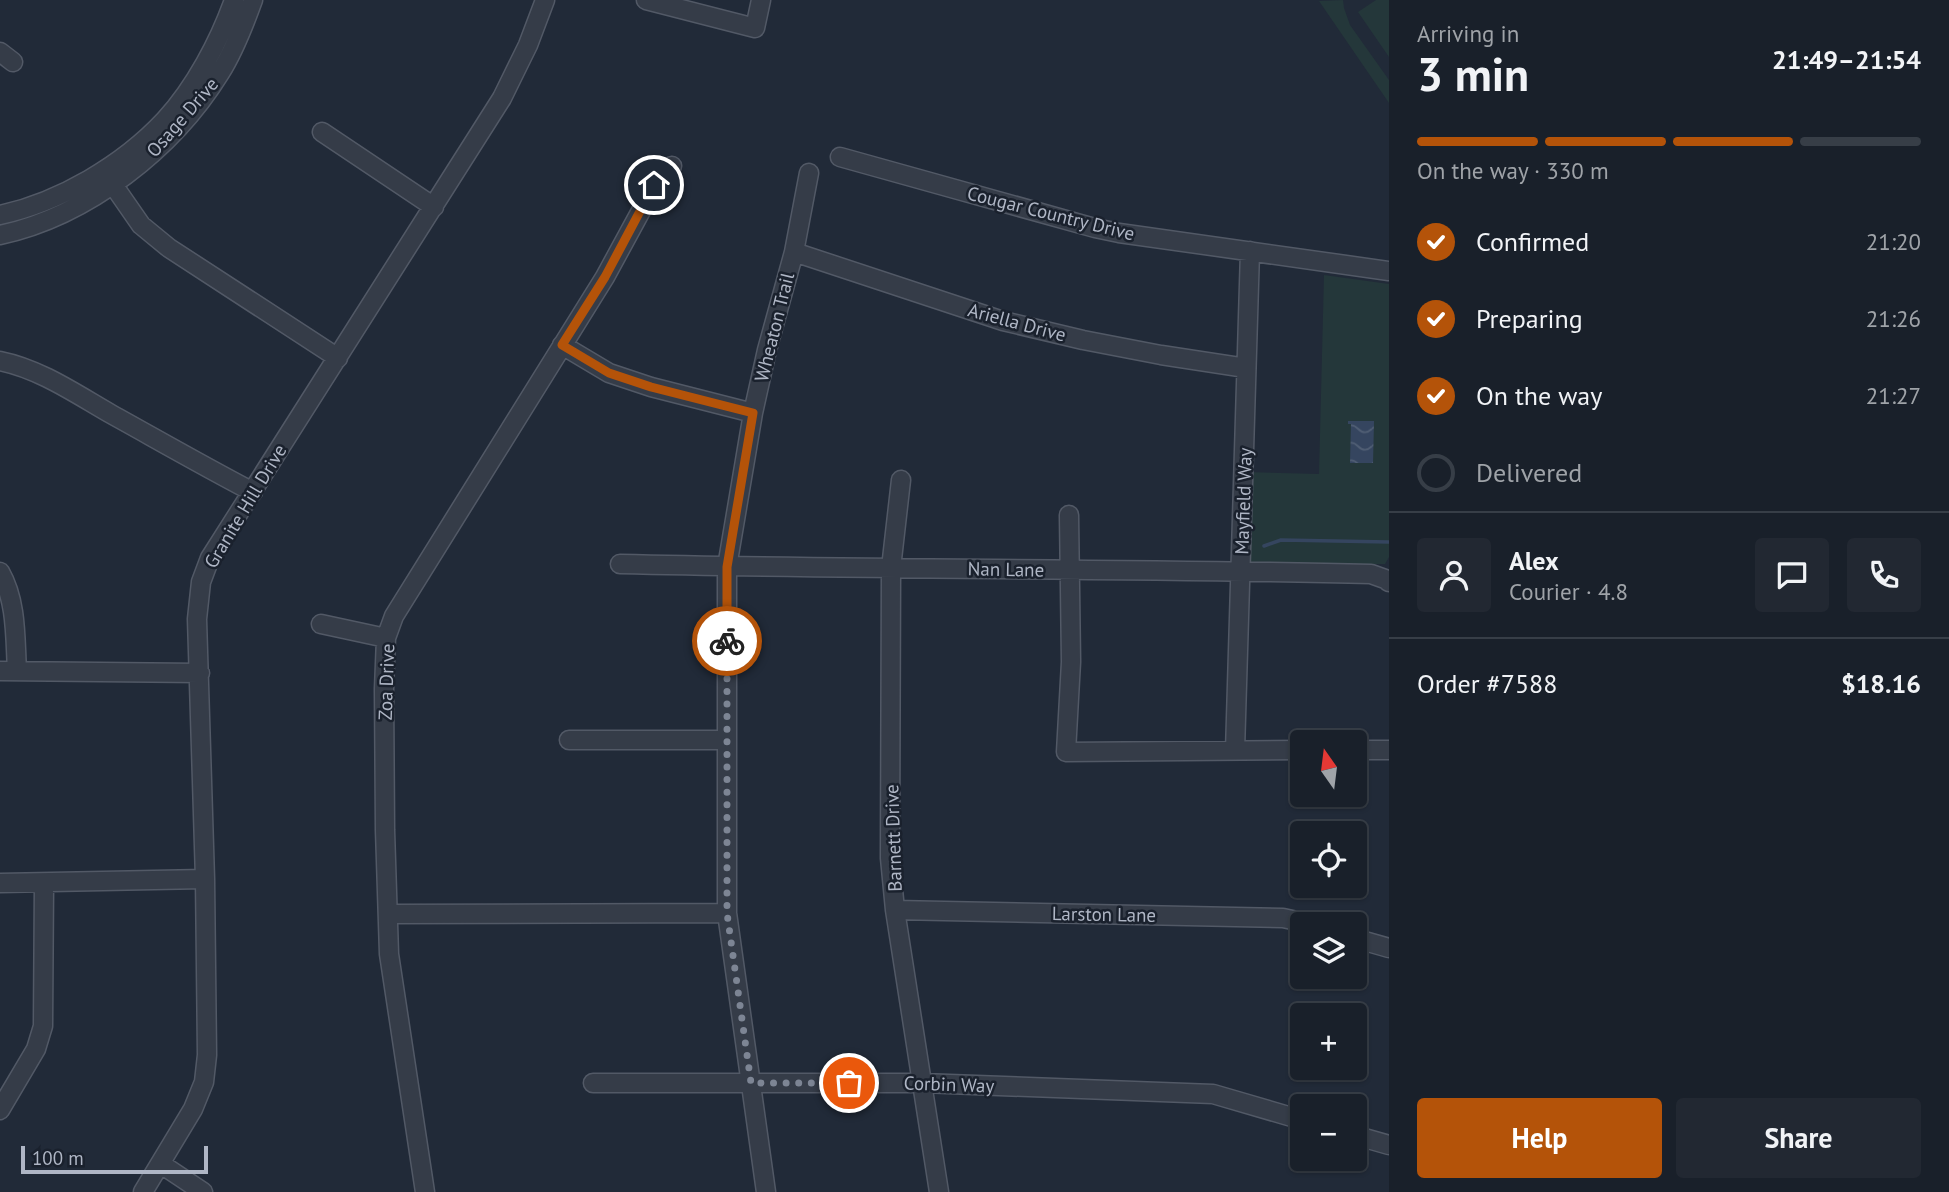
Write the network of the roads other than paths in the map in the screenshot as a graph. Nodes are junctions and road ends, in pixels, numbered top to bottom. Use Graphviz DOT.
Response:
graph roads {
  1 [pos="234,0"];
  2 [pos="253,0"];
  3 [pos="545,0"];
  4 [pos="646,0"];
  5 [pos="761,0"];
  6 [pos="322,132"];
  7 [pos="841,157"];
  8 [pos="672,166"];
  9 [pos="809,173"];
  10 [pos="108,177"];
  11 [pos="434,207"];
  12 [pos="0,215"];
  13 [pos="0,235"];
  14 [pos="1250,251"];
  15 [pos="794,252"];
  16 [pos="1389,271"];
  17 [pos="562,345"];
  18 [pos="338,358"];
  19 [pos="0,361"];
  20 [pos="1246,368"];
  21 [pos="753,413"];
  22 [pos="901,480"];
  23 [pos="253,492"];
  24 [pos="1069,515"];
  25 [pos="620,564"];
  26 [pos="727,567"];
  27 [pos="891,568"];
  28 [pos="1071,570"];
  29 [pos="1241,570"];
  30 [pos="0,572"];
  31 [pos="1389,582"];
  32 [pos="321,624"];
  33 [pos="386,638"];
  34 [pos="9,671"];
  35 [pos="200,673"];
  36 [pos="569,740"];
  37 [pos="727,740"];
  38 [pos="1290,750"];
  39 [pos="1367,750"];
  40 [pos="1389,750"];
  41 [pos="1235,751"];
  42 [pos="205,879"];
  43 [pos="0,883"];
  44 [pos="44,883"];
  45 [pos="895,910"];
  46 [pos="727,913"];
  47 [pos="388,914"];
  48 [pos="1290,920"];
  49 [pos="1367,942"];
  50 [pos="1389,948"];
  51 [pos="593,1083"];
  52 [pos="751,1083"];
  53 [pos="922,1083"];
  54 [pos="0,1111"];
  55 [pos="1290,1116"];
  56 [pos="1367,1139"];
  57 [pos="1389,1145"];
  58 [pos="161,1164"];
  59 [pos="143,1192"];
  60 [pos="203,1192"];
  61 [pos="425,1192"];
  62 [pos="766,1192"];
  63 [pos="939,1192"];
  1 -- 10 [label="street, Osage Drive"];
  2 -- 10 [label="street, Osage Drive"];
  3 -- 11 [label="street, Granite Hill Drive"];
  4 -- 5 [label="street"];
  6 -- 11 [label="street"];
  7 -- 14 [label="street, Cougar Country Drive"];
  8 -- 17 [label="street, Zoa Drive"];
  9 -- 15 [label="street, Wheaton Trail"];
  10 -- 12 [label="street, Osage Drive"];
  10 -- 13 [label="street, Osage Drive"];
  10 -- 18 [label="street"];
  11 -- 18 [label="street, Granite Hill Drive"];
  14 -- 16 [label="street, Cougar Country Drive"];
  14 -- 20 [label="street, Mayfield Way"];
  15 -- 20 [label="street, Ariella Drive"];
  15 -- 21 [label="street, Wheaton Trail"];
  17 -- 21 [label="street"];
  17 -- 33 [label="street, Zoa Drive"];
  18 -- 23 [label="street, Granite Hill Drive"];
  19 -- 23 [label="street"];
  20 -- 29 [label="street, Mayfield Way"];
  21 -- 26 [label="street, Wheaton Trail"];
  22 -- 27 [label="street, Barnett Drive"];
  23 -- 35 [label="street, Granite Hill Drive"];
  24 -- 28 [label="street"];
  25 -- 26 [label="street, Nan Lane"];
  26 -- 27 [label="street, Nan Lane"];
  26 -- 37 [label="street, Wheaton Trail"];
  27 -- 28 [label="street, Nan Lane"];
  27 -- 45 [label="street, Barnett Drive"];
  28 -- 29 [label="street, Nan Lane"];
  28 -- 41 [label="street"];
  29 -- 31 [label="street, Nan Lane"];
  29 -- 41 [label="street, Mayfield Way"];
  30 -- 34 [label="street"];
  32 -- 33 [label="street"];
  33 -- 47 [label="street, Zoa Drive"];
  34 -- 35 [label="street"];
  35 -- 42 [label="street, Granite Hill Drive"];
  36 -- 37 [label="street"];
  37 -- 46 [label="street, Wheaton Trail"];
  38 -- 41 [label="street"];
  39 -- 40 [label="street"];
  42 -- 44 [label="street"];
  42 -- 58 [label="street, Granite Hill Drive"];
  43 -- 44 [label="street"];
  44 -- 54 [label="street"];
  45 -- 48 [label="street, Larston Lane"];
  45 -- 53 [label="street, Barnett Drive"];
  46 -- 47 [label="street"];
  46 -- 52 [label="street, Wheaton Trail"];
  47 -- 61 [label="street, Zoa Drive"];
  49 -- 50 [label="street"];
  51 -- 52 [label="street, Corbin Way"];
  52 -- 53 [label="street, Corbin Way"];
  52 -- 62 [label="street, Wheaton Trail"];
  53 -- 55 [label="street, Corbin Way"];
  53 -- 63 [label="street, Barnett Drive"];
  56 -- 57 [label="street"];
  58 -- 59 [label="street, Granite Hill Drive"];
  58 -- 60 [label="street"];
}
